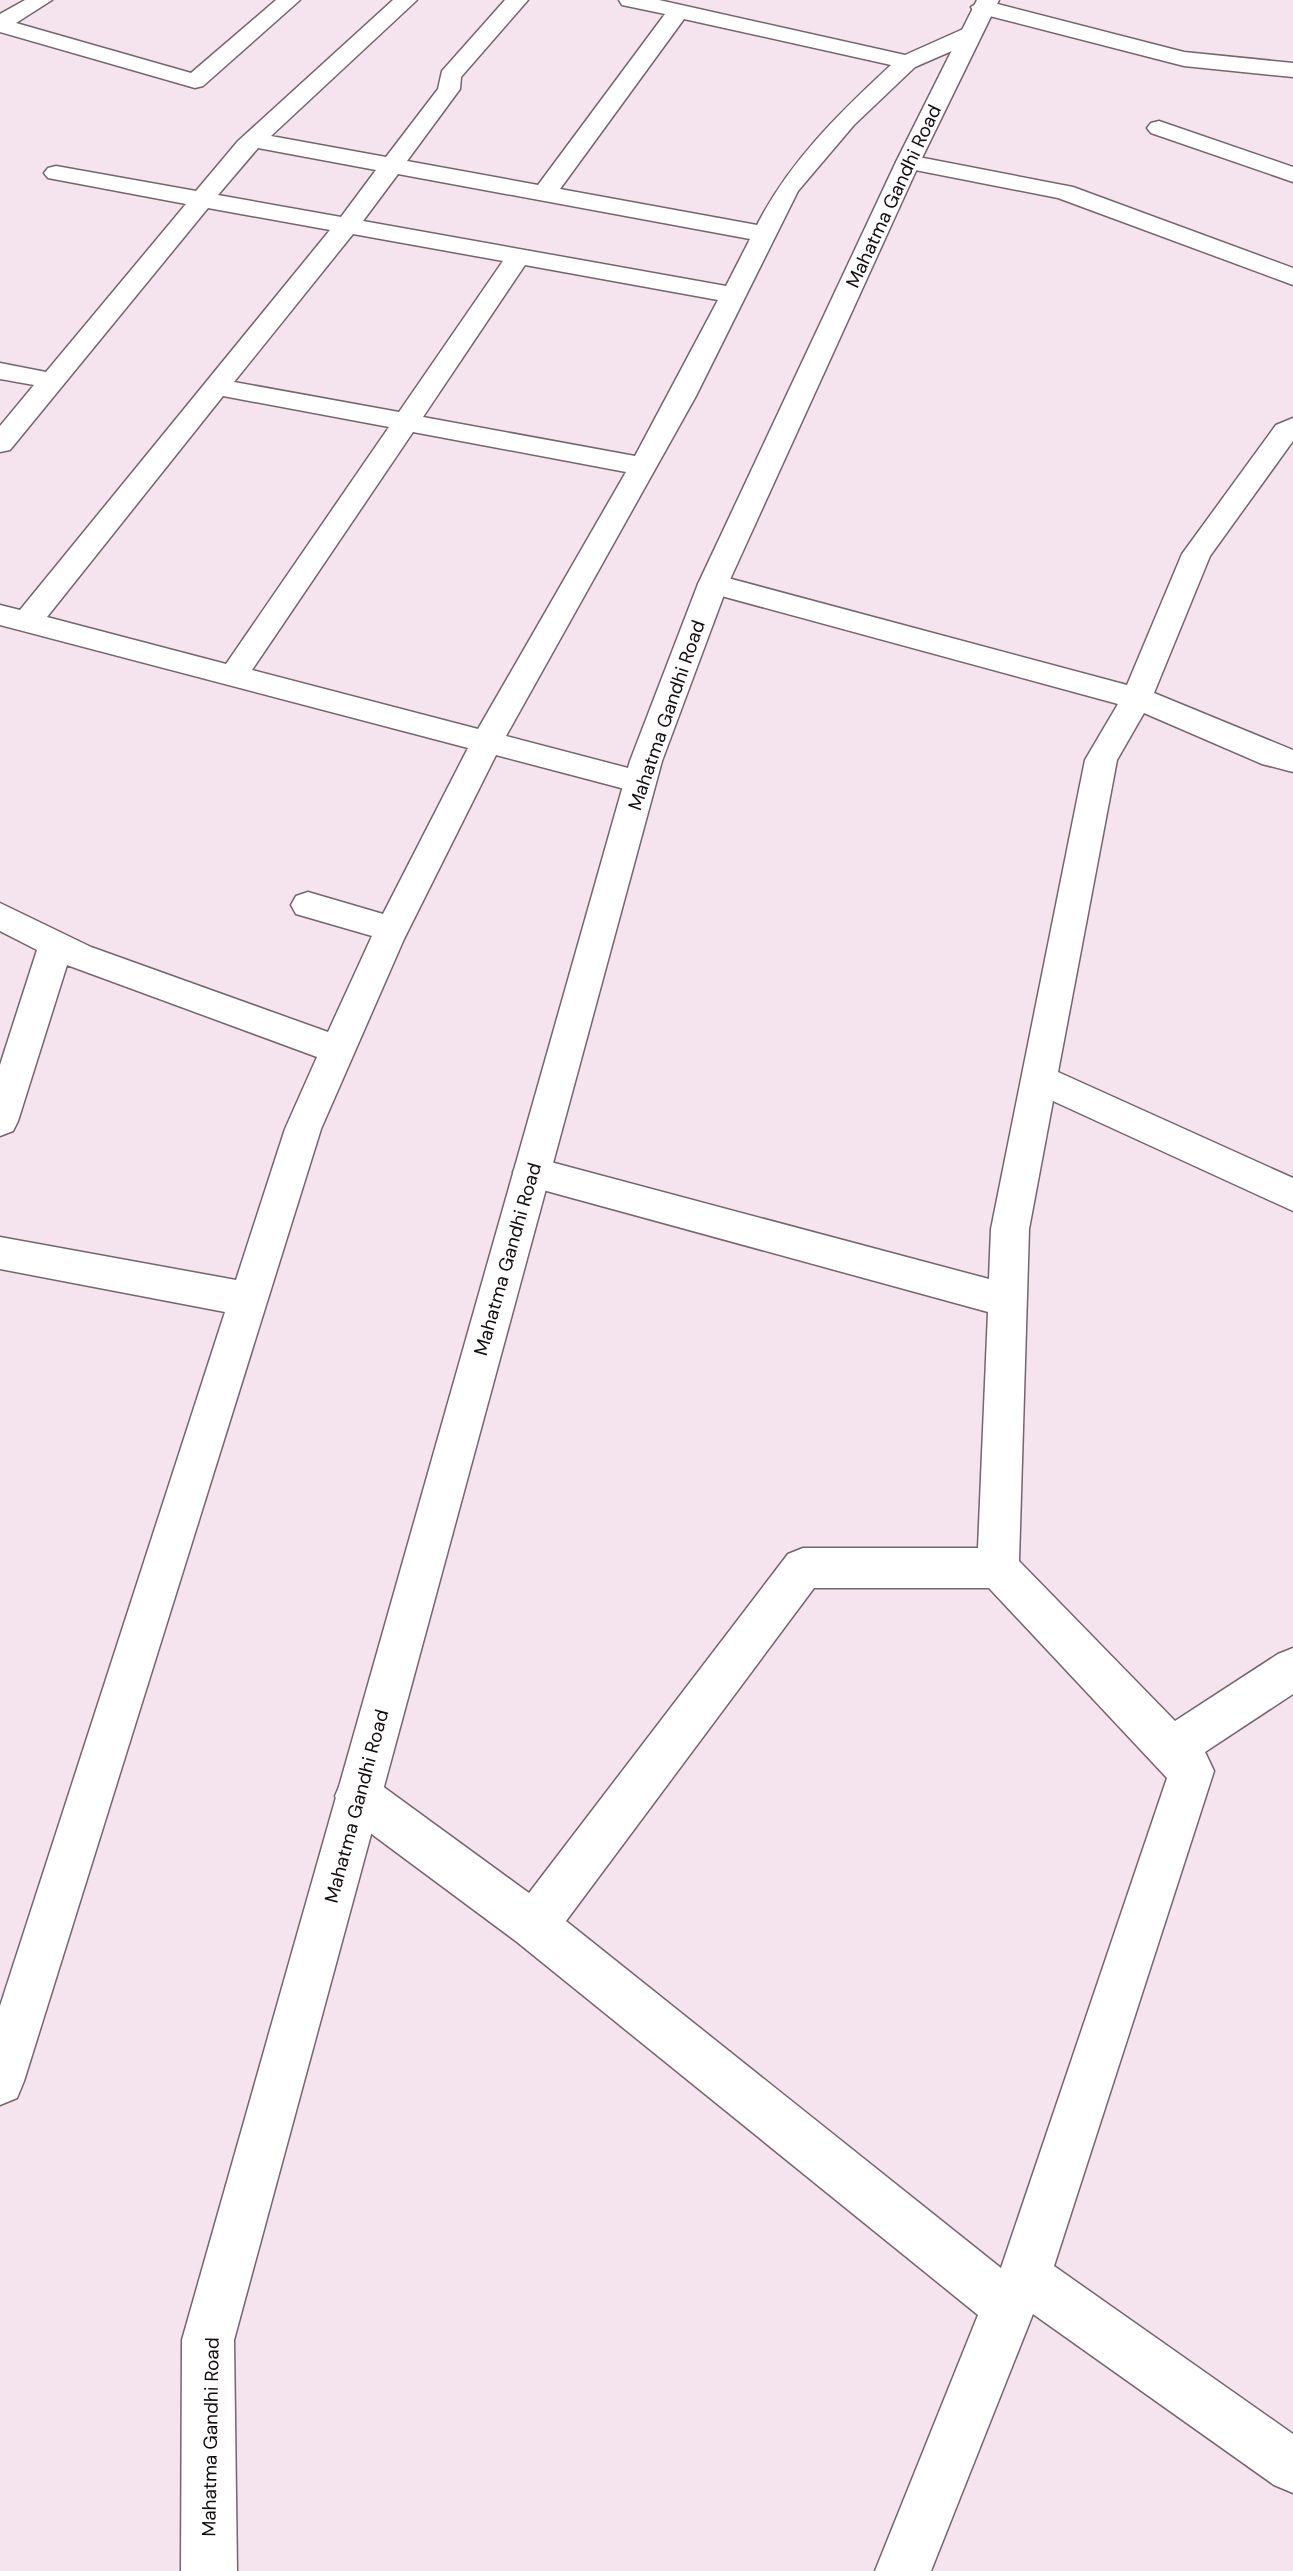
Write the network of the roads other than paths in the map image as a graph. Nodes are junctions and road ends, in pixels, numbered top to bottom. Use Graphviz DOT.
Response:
graph roads {
  1 [pos="41,0"];
  2 [pos="289,0"];
  3 [pos="405,0"];
  4 [pos="517,0"];
  5 [pos="630,0"];
  6 [pos="678,12"];
  7 [pos="980,14"];
  8 [pos="0,24"];
  9 [pos="906,62"];
  10 [pos="1293,70"];
  11 [pos="1159,128"];
  12 [pos="253,140"];
  13 [pos="908,162"];
  14 [pos="392,165"];
  15 [pos="56,173"];
  16 [pos="1293,175"];
  17 [pos="545,193"];
  18 [pos="203,199"];
  19 [pos="346,225"];
  20 [pos="765,234"];
  21 [pos="519,256"];
  22 [pos="1293,277"];
  23 [pos="734,295"];
  24 [pos="0,371"];
  25 [pos="53,381"];
  26 [pos="217,387"];
  27 [pos="406,422"];
  28 [pos="1293,426"];
  29 [pos="0,444"];
  30 [pos="642,466"];
  31 [pos="713,584"];
  32 [pos="14,619"];
  33 [pos="233,676"];
  34 [pos="1136,698"];
  35 [pos="486,743"];
  36 [pos="1293,761"];
  37 [pos="640,782"];
  38 [pos="308,905"];
  39 [pos="0,916"];
  40 [pos="392,929"];
  41 [pos="56,945"];
  42 [pos="336,1049"];
  43 [pos="1040,1079"];
  44 [pos="0,1121"];
  45 [pos="531,1172"];
  46 [pos="1293,1195"];
  47 [pos="0,1253"];
  48 [pos="247,1299"];
  49 [pos="1008,1301"];
  50 [pos="998,1568"];
  51 [pos="1293,1669"];
  52 [pos="1171,1749"];
  53 [pos="358,1796"];
  54 [pos="534,1926"];
  55 [pos="0,2081"];
  56 [pos="1016,2292"];
  57 [pos="1293,2466"];
  58 [pos="209,2571"];
  59 [pos="902,2571"];
  1 -- 8 [label="street"];
  2 -- 8 [label="street"];
  3 -- 12 [label="street"];
  4 -- 14 [label="street"];
  5 -- 6 [label="street"];
  6 -- 9 [label="street"];
  6 -- 17 [label="street"];
  7 -- 9 [label="street"];
  7 -- 10 [label="street"];
  7 -- 13 [label="street, Mahatma Gandhi Road"];
  9 -- 20 [label="street"];
  11 -- 16 [label="street"];
  12 -- 14 [label="street"];
  12 -- 18 [label="street"];
  13 -- 22 [label="street"];
  13 -- 31 [label="street, Mahatma Gandhi Road"];
  14 -- 17 [label="street"];
  14 -- 19 [label="street"];
  15 -- 18 [label="street"];
  17 -- 20 [label="street"];
  18 -- 19 [label="street"];
  18 -- 25 [label="street"];
  19 -- 21 [label="street"];
  19 -- 26 [label="street"];
  20 -- 23 [label="street"];
  21 -- 23 [label="street"];
  21 -- 27 [label="street"];
  23 -- 30 [label="street"];
  24 -- 25 [label="street"];
  25 -- 29 [label="street"];
  26 -- 27 [label="street"];
  26 -- 32 [label="street"];
  27 -- 30 [label="street"];
  27 -- 33 [label="street"];
  28 -- 34 [label="street"];
  30 -- 35 [label="street"];
  31 -- 34 [label="street"];
  31 -- 37 [label="street, Mahatma Gandhi Road"];
  32 -- 33 [label="street"];
  33 -- 35 [label="street"];
  34 -- 36 [label="street"];
  34 -- 43 [label="street"];
  35 -- 37 [label="street"];
  35 -- 40 [label="street"];
  37 -- 45 [label="street, Mahatma Gandhi Road"];
  38 -- 40 [label="street"];
  39 -- 41 [label="street"];
  40 -- 42 [label="street"];
  41 -- 42 [label="street"];
  41 -- 44 [label="street"];
  42 -- 48 [label="street"];
  43 -- 46 [label="street"];
  43 -- 49 [label="street"];
  45 -- 49 [label="street"];
  45 -- 53 [label="street, Mahatma Gandhi Road"];
  47 -- 48 [label="street"];
  48 -- 55 [label="street"];
  49 -- 50 [label="street"];
  50 -- 52 [label="street"];
  50 -- 54 [label="street"];
  51 -- 52 [label="street"];
  52 -- 56 [label="street"];
  53 -- 54 [label="street"];
  53 -- 58 [label="street, Mahatma Gandhi Road"];
  54 -- 56 [label="street"];
  56 -- 57 [label="street"];
  56 -- 59 [label="street"];
}
